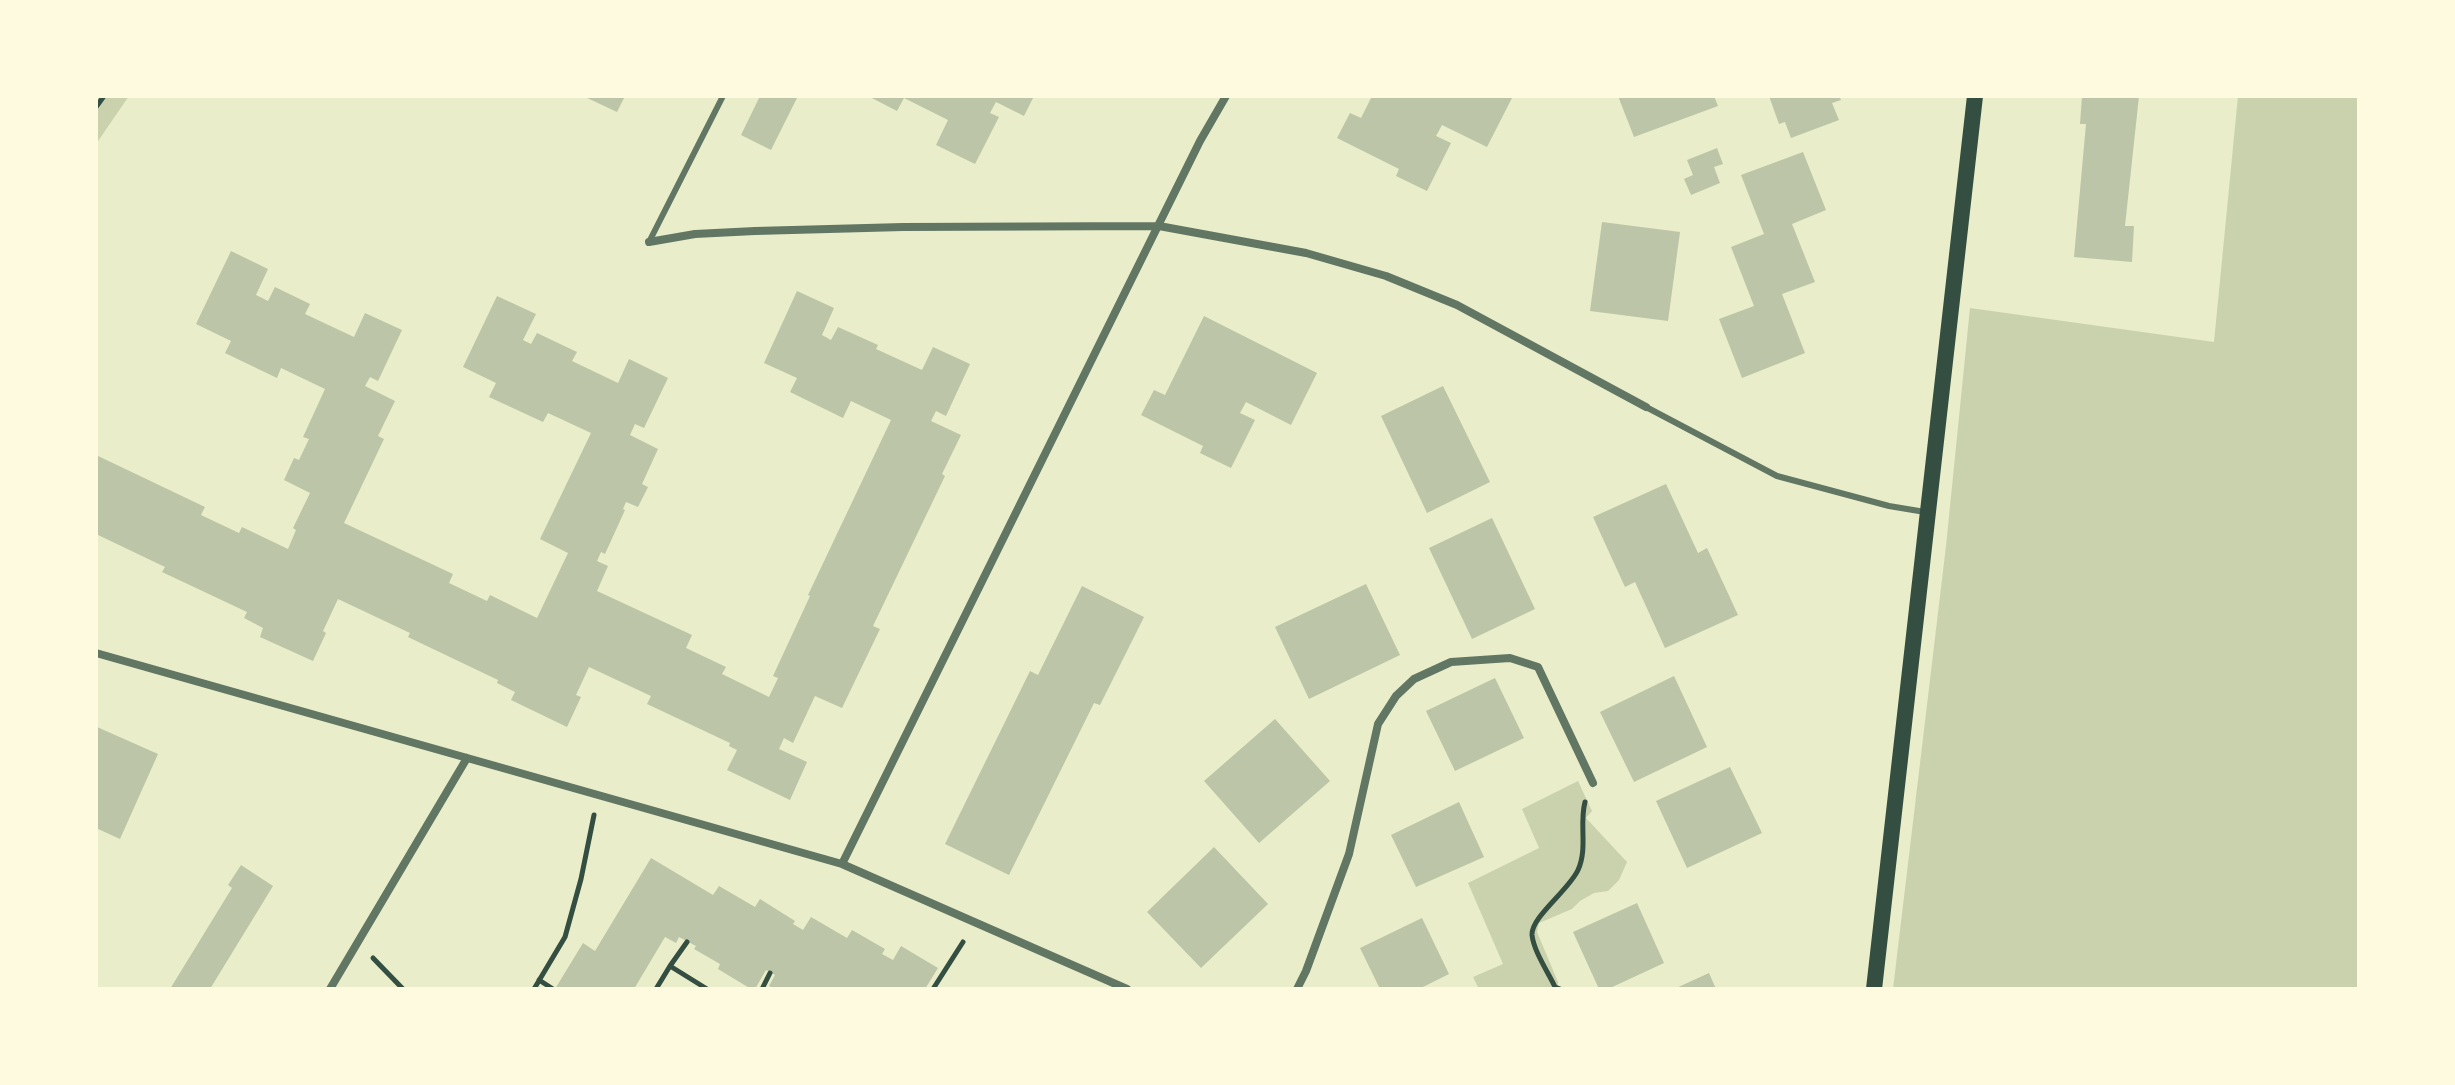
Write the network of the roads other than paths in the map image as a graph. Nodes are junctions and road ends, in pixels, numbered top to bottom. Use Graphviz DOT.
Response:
graph roads {
  1 [pos="723,96"];
  2 [pos="1226,96"];
  3 [pos="1975,96"];
  4 [pos="1159,226"];
  5 [pos="649,242"];
  6 [pos="1646,407"];
  7 [pos="1929,513"];
  8 [pos="96,653"];
  9 [pos="467,758"];
  10 [pos="1593,783"];
  11 [pos="842,864"];
  12 [pos="330,989"];
  13 [pos="1127,989"];
  14 [pos="1297,989"];
  15 [pos="1874,989"];
  1 -- 5 [label="lane"];
  2 -- 4 [label="street"];
  3 -- 7 [label="main road"];
  4 -- 5 [label="street"];
  4 -- 6 [label="street"];
  4 -- 11 [label="street"];
  6 -- 7 [label="lane"];
  7 -- 15 [label="main road"];
  8 -- 9 [label="street"];
  9 -- 11 [label="street"];
  9 -- 12 [label="street"];
  10 -- 14 [label="street"];
  11 -- 13 [label="street"];
}
